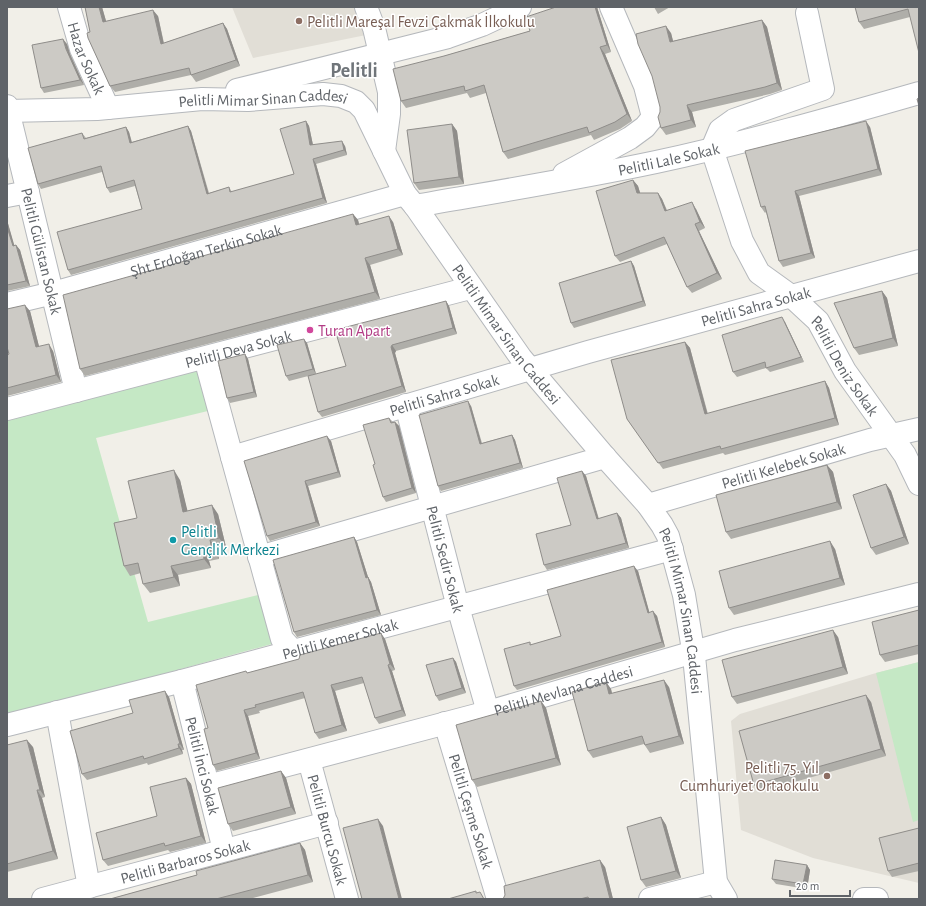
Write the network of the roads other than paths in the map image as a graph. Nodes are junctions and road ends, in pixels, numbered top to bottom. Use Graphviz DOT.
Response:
graph roads {
  1 [pos="69,7"];
  2 [pos="366,7"];
  3 [pos="520,7"];
  4 [pos="611,7"];
  5 [pos="807,13"];
  6 [pos="380,55"];
  7 [pos="919,93"];
  8 [pos="202,98"];
  9 [pos="108,108"];
  10 [pos="7,109"];
  11 [pos="712,149"];
  12 [pos="384,151"];
  13 [pos="549,182"];
  14 [pos="28,192"];
  15 [pos="7,196"];
  16 [pos="410,200"];
  17 [pos="919,261"];
  18 [pos="470,288"];
  19 [pos="52,293"];
  20 [pos="791,296"];
  21 [pos="7,304"];
  22 [pos="205,358"];
  23 [pos="530,369"];
  24 [pos="76,391"];
  25 [pos="406,406"];
  26 [pos="7,409"];
  27 [pos="919,429"];
  28 [pos="891,436"];
  29 [pos="232,457"];
  30 [pos="604,457"];
  31 [pos="919,484"];
  32 [pos="648,504"];
  33 [pos="433,507"];
  34 [pos="672,549"];
  35 [pos="259,557"];
  36 [pos="919,594"];
  37 [pos="458,607"];
  38 [pos="293,651"];
  39 [pos="694,652"];
  40 [pos="182,681"];
  41 [pos="57,712"];
  42 [pos="488,712"];
  43 [pos="445,723"];
  44 [pos="7,725"];
  45 [pos="309,760"];
  46 [pos="208,786"];
  47 [pos="327,823"];
  48 [pos="224,850"];
  49 [pos="89,887"];
  50 [pos="721,890"];
  51 [pos="43,899"];
  52 [pos="347,899"];
  53 [pos="498,899"];
  54 [pos="650,899"];
  55 [pos="864,899"];
  56 [pos="877,899"];
  1 -- 9 [label="street, Hazar Sokak"];
  2 -- 6 [label="street"];
  3 -- 6 [label="street"];
  4 -- 13 [label="street"];
  5 -- 11 [label="street"];
  6 -- 8 [label="street"];
  6 -- 12 [label="street"];
  7 -- 11 [label="street, Pelitli Lale Sokak"];
  8 -- 9 [label="street, Pelitli Mimar Sinan Caddesi"];
  8 -- 12 [label="street, Pelitli Mimar Sinan Caddesi"];
  9 -- 10 [label="street, Pelitli Mimar Sinan Caddesi"];
  10 -- 14 [label="street, Pelitli Gülistan Sokak"];
  11 -- 13 [label="street, Pelitli Lale Sokak"];
  11 -- 20 [label="street, Pelitli Deniz Sokak"];
  12 -- 16 [label="street, Pelitli Mimar Sinan Caddesi"];
  13 -- 16 [label="street, Pelitli Lale Sokak"];
  14 -- 15 [label="street"];
  14 -- 19 [label="street, Pelitli Gülistan Sokak"];
  16 -- 18 [label="street, Pelitli Mimar Sinan Caddesi"];
  16 -- 19 [label="street, Şht.Erdoğan Terkin Sokak"];
  17 -- 20 [label="street, Pelitli Sahra Sokak"];
  18 -- 22 [label="street, Pelitli Deva Sokak"];
  18 -- 23 [label="street, Pelitli Mimar Sinan Caddesi"];
  19 -- 21 [label="street, Şht.Erdoğan Terkin Sokak"];
  19 -- 24 [label="street, Pelitli Gülistan Sokak"];
  20 -- 23 [label="street, Pelitli Sahra Sokak"];
  20 -- 28 [label="street, Pelitli Deniz Sokak"];
  22 -- 24 [label="street, Pelitli Deva Sokak"];
  22 -- 29 [label="street"];
  23 -- 25 [label="street, Pelitli Sahra Sokak"];
  23 -- 30 [label="street, Pelitli Mimar Sinan Caddesi"];
  24 -- 26 [label="street, Pelitli Deva Sokak"];
  25 -- 29 [label="street, Pelitli Sahra Sokak"];
  25 -- 33 [label="street, Pelitli Sedir Sokak"];
  27 -- 28 [label="street, Pelitli Kelebek Sokak"];
  28 -- 31 [label="street, Pelitli Deniz Sokak"];
  28 -- 32 [label="street, Pelitli Kelebek Sokak"];
  29 -- 35 [label="street"];
  30 -- 32 [label="street, Pelitli Mimar Sinan Caddesi"];
  30 -- 33 [label="street"];
  32 -- 34 [label="street, Pelitli Mimar Sinan Caddesi"];
  33 -- 35 [label="street"];
  33 -- 37 [label="street, Pelitli Sedir Sokak"];
  34 -- 37 [label="street, Pelitli Kemer Sokak"];
  34 -- 39 [label="street, Pelitli Mimar Sinan Caddesi"];
  35 -- 38 [label="street"];
  36 -- 39 [label="street, Pelitli Mevlana Caddesi"];
  37 -- 38 [label="street, Pelitli Kemer Sokak"];
  37 -- 42 [label="street, Pelitli Sedir Sokak"];
  38 -- 40 [label="street, Pelitli Kemer Sokak"];
  39 -- 42 [label="street, Pelitli Mevlana Caddesi"];
  39 -- 50 [label="street, Pelitli Mimar Sinan Caddesi"];
  40 -- 41 [label="street, Pelitli Kemer Sokak"];
  40 -- 46 [label="street, Pelitli İnci Sokak"];
  41 -- 44 [label="street, Pelitli Kemer Sokak"];
  41 -- 49 [label="street"];
  42 -- 43 [label="street, Pelitli Mevlana Caddesi"];
  43 -- 45 [label="street, Pelitli Mevlana Caddesi"];
  43 -- 53 [label="street, Pelitli Çeşme Sokak"];
  45 -- 46 [label="street, Pelitli Mevlana Caddesi"];
  45 -- 47 [label="street, Pelitli Burcu Sokak"];
  46 -- 48 [label="street, Pelitli İnci Sokak"];
  47 -- 48 [label="street, Pelitli Barbaros Sokak"];
  47 -- 52 [label="street, Pelitli Burcu Sokak"];
  48 -- 49 [label="street, Pelitli Barbaros Sokak"];
  49 -- 51 [label="street, Pelitli Barbaros Sokak"];
  50 -- 54 [label="street"];
  55 -- 56 [label="street"];
}
